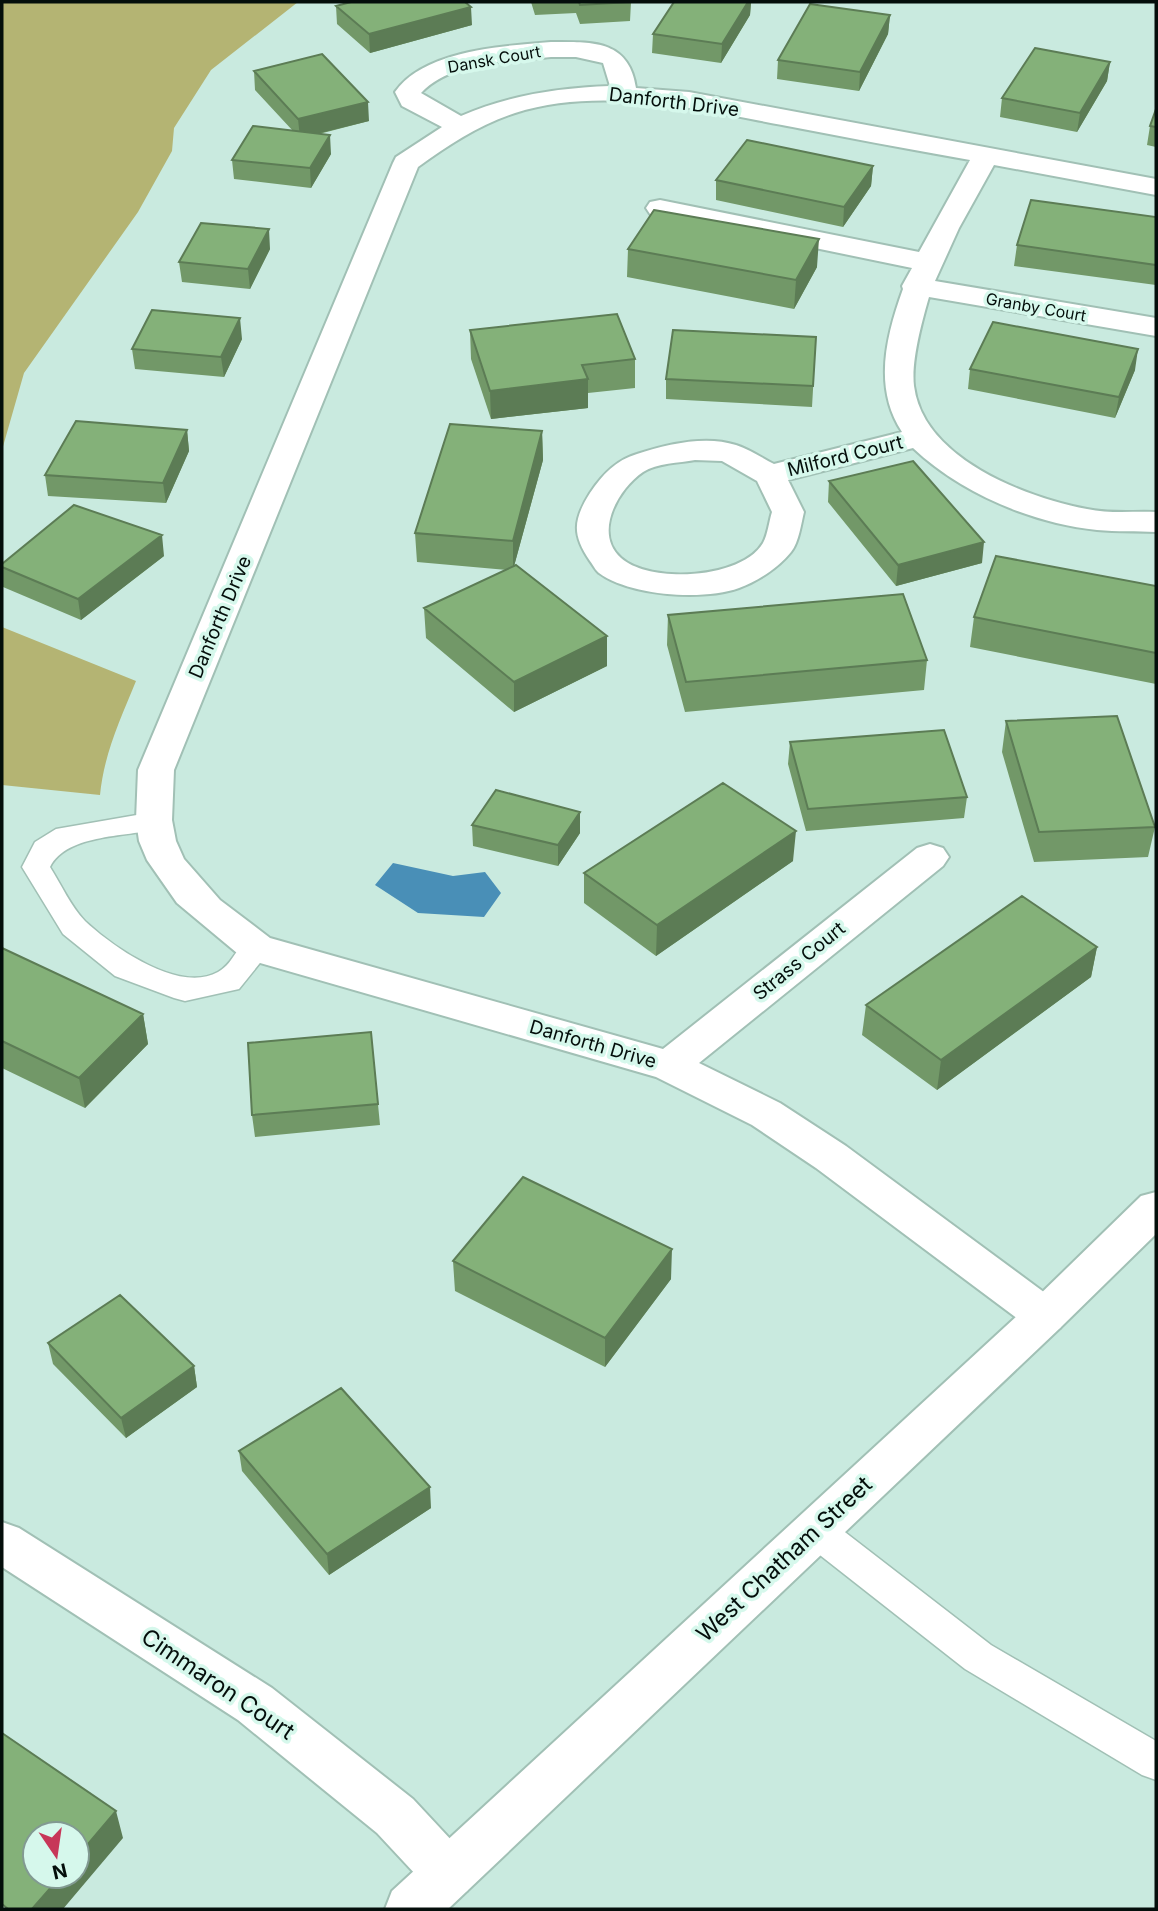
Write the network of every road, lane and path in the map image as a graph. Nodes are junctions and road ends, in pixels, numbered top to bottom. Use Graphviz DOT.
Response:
graph roads {
  1 [pos="624,92"];
  2 [pos="458,125"];
  3 [pos="986,156"];
  4 [pos="1156,187"];
  5 [pos="660,208"];
  6 [pos="921,274"];
  7 [pos="1156,327"];
  8 [pos="919,437"];
  9 [pos="770,475"];
  10 [pos="1156,523"];
  11 [pos="154,821"];
  12 [pos="930,856"];
  13 [pos="257,948"];
  14 [pos="669,1066"];
  15 [pos="1156,1208"];
  16 [pos="1045,1316"];
  17 [pos="815,1530"];
  18 [pos="2,1542"];
  19 [pos="1156,1762"];
  20 [pos="449,1874"];
  21 [pos="411,1909"];
  1 -- 2 [label="street, Danforth Drive"];
  1 -- 2 [label="street, Dansk Court"];
  1 -- 3 [label="street, Danforth Drive"];
  2 -- 11 [label="street, Danforth Drive"];
  3 -- 4 [label="street, Danforth Drive"];
  3 -- 6 [label="street"];
  5 -- 6 [label="street, Granby Court"];
  6 -- 7 [label="street, Granby Court"];
  6 -- 8 [label="street"];
  8 -- 9 [label="street, Milford Court"];
  8 -- 10 [label="street"];
  9 -- 9 [label="street, Milford Court"];
  11 -- 13 [label="street, Danforth Drive"];
  11 -- 13 [label="lane"];
  12 -- 14 [label="street, Strass Court"];
  13 -- 14 [label="street, Danforth Drive"];
  14 -- 16 [label="street, Danforth Drive"];
  15 -- 16 [label="street, West Chatham Street"];
  16 -- 17 [label="street, West Chatham Street"];
  17 -- 19 [label="lane"];
  17 -- 20 [label="street, West Chatham Street"];
  18 -- 20 [label="street, Cimmaron Court"];
  20 -- 21 [label="street, West Chatham Street"];
}
